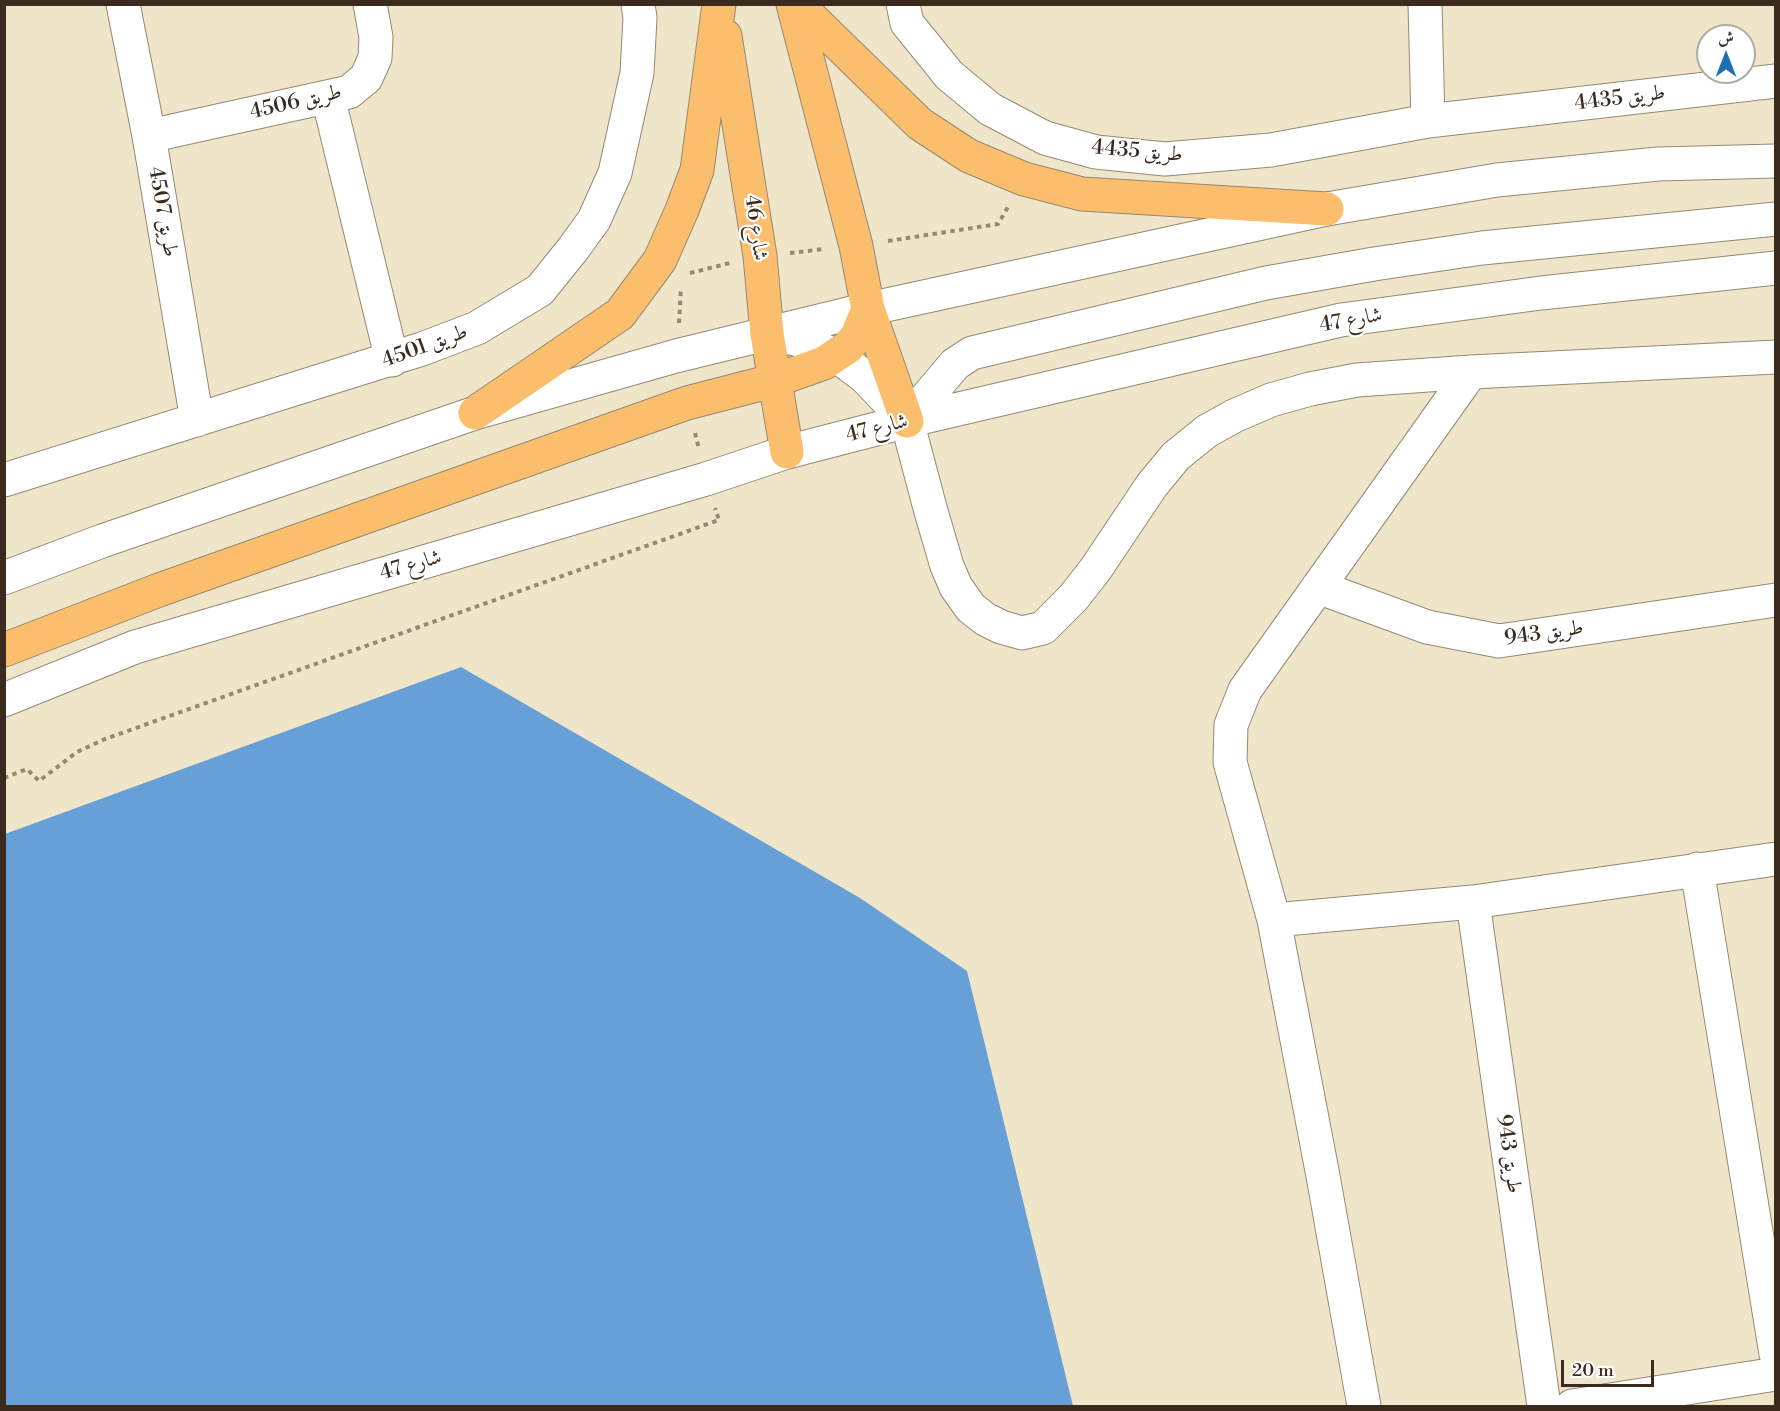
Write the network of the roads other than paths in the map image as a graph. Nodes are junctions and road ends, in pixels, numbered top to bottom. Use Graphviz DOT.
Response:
graph roads {
  1 [pos="123,4"];
  2 [pos="370,4"];
  3 [pos="638,4"];
  4 [pos="720,4"];
  5 [pos="795,4"];
  6 [pos="903,4"];
  7 [pos="1425,4"];
  8 [pos="1776,81"];
  9 [pos="328,97"];
  10 [pos="1428,122"];
  11 [pos="149,136"];
  12 [pos="1776,161"];
  13 [pos="1327,209"];
  14 [pos="1776,219"];
  15 [pos="1776,268"];
  16 [pos="868,309"];
  17 [pos="767,334"];
  18 [pos="837,356"];
  19 [pos="1776,357"];
  20 [pos="392,360"];
  21 [pos="1471,372"];
  22 [pos="776,380"];
  23 [pos="475,413"];
  24 [pos="197,420"];
  25 [pos="907,421"];
  26 [pos="787,452"];
  27 [pos="4,480"];
  28 [pos="4,578"];
  29 [pos="1318,587"];
  30 [pos="1776,600"];
  31 [pos="4,650"];
  32 [pos="4,700"];
  33 [pos="1776,859"];
  34 [pos="1697,869"];
  35 [pos="1473,902"];
  36 [pos="1274,920"];
  37 [pos="1776,1354"];
  38 [pos="1776,1374"];
  39 [pos="1364,1407"];
  40 [pos="1544,1407"];
  41 [pos="1572,1407"];
  1 -- 11 [label="street, طريق 4507"];
  2 -- 9 [label="street, طريق 4506"];
  3 -- 20 [label="street, طريق 4501"];
  4 -- 17 [label="main road, شارع 46"];
  4 -- 23 [label="main road"];
  5 -- 13 [label="main road"];
  5 -- 16 [label="main road"];
  6 -- 10 [label="street, طريق 4435"];
  7 -- 10 [label="street"];
  8 -- 10 [label="street, طريق 4435"];
  9 -- 11 [label="street, طريق 4506"];
  9 -- 20 [label="street"];
  11 -- 24 [label="street, طريق 4507"];
  12 -- 13 [label="street"];
  13 -- 16 [label="street"];
  14 -- 25 [label="street"];
  15 -- 25 [label="street, شارع 47"];
  16 -- 17 [label="street"];
  16 -- 18 [label="main road"];
  16 -- 25 [label="main road"];
  17 -- 18 [label="street"];
  17 -- 22 [label="main road, شارع 46"];
  17 -- 23 [label="street"];
  18 -- 22 [label="main road"];
  18 -- 25 [label="street"];
  19 -- 21 [label="street"];
  20 -- 24 [label="street, طريق 4501"];
  21 -- 25 [label="street"];
  21 -- 29 [label="street"];
  22 -- 26 [label="main road, شارع 46"];
  22 -- 31 [label="main road"];
  23 -- 28 [label="street"];
  24 -- 27 [label="street, طريق 4501"];
  25 -- 26 [label="street, شارع 47"];
  26 -- 32 [label="street, شارع 47"];
  29 -- 30 [label="street, طريق 943"];
  29 -- 36 [label="street"];
  33 -- 34 [label="street"];
  34 -- 35 [label="street"];
  34 -- 37 [label="street"];
  35 -- 36 [label="street"];
  35 -- 40 [label="street, طريق 943"];
  36 -- 39 [label="street"];
  38 -- 41 [label="street"];
}
